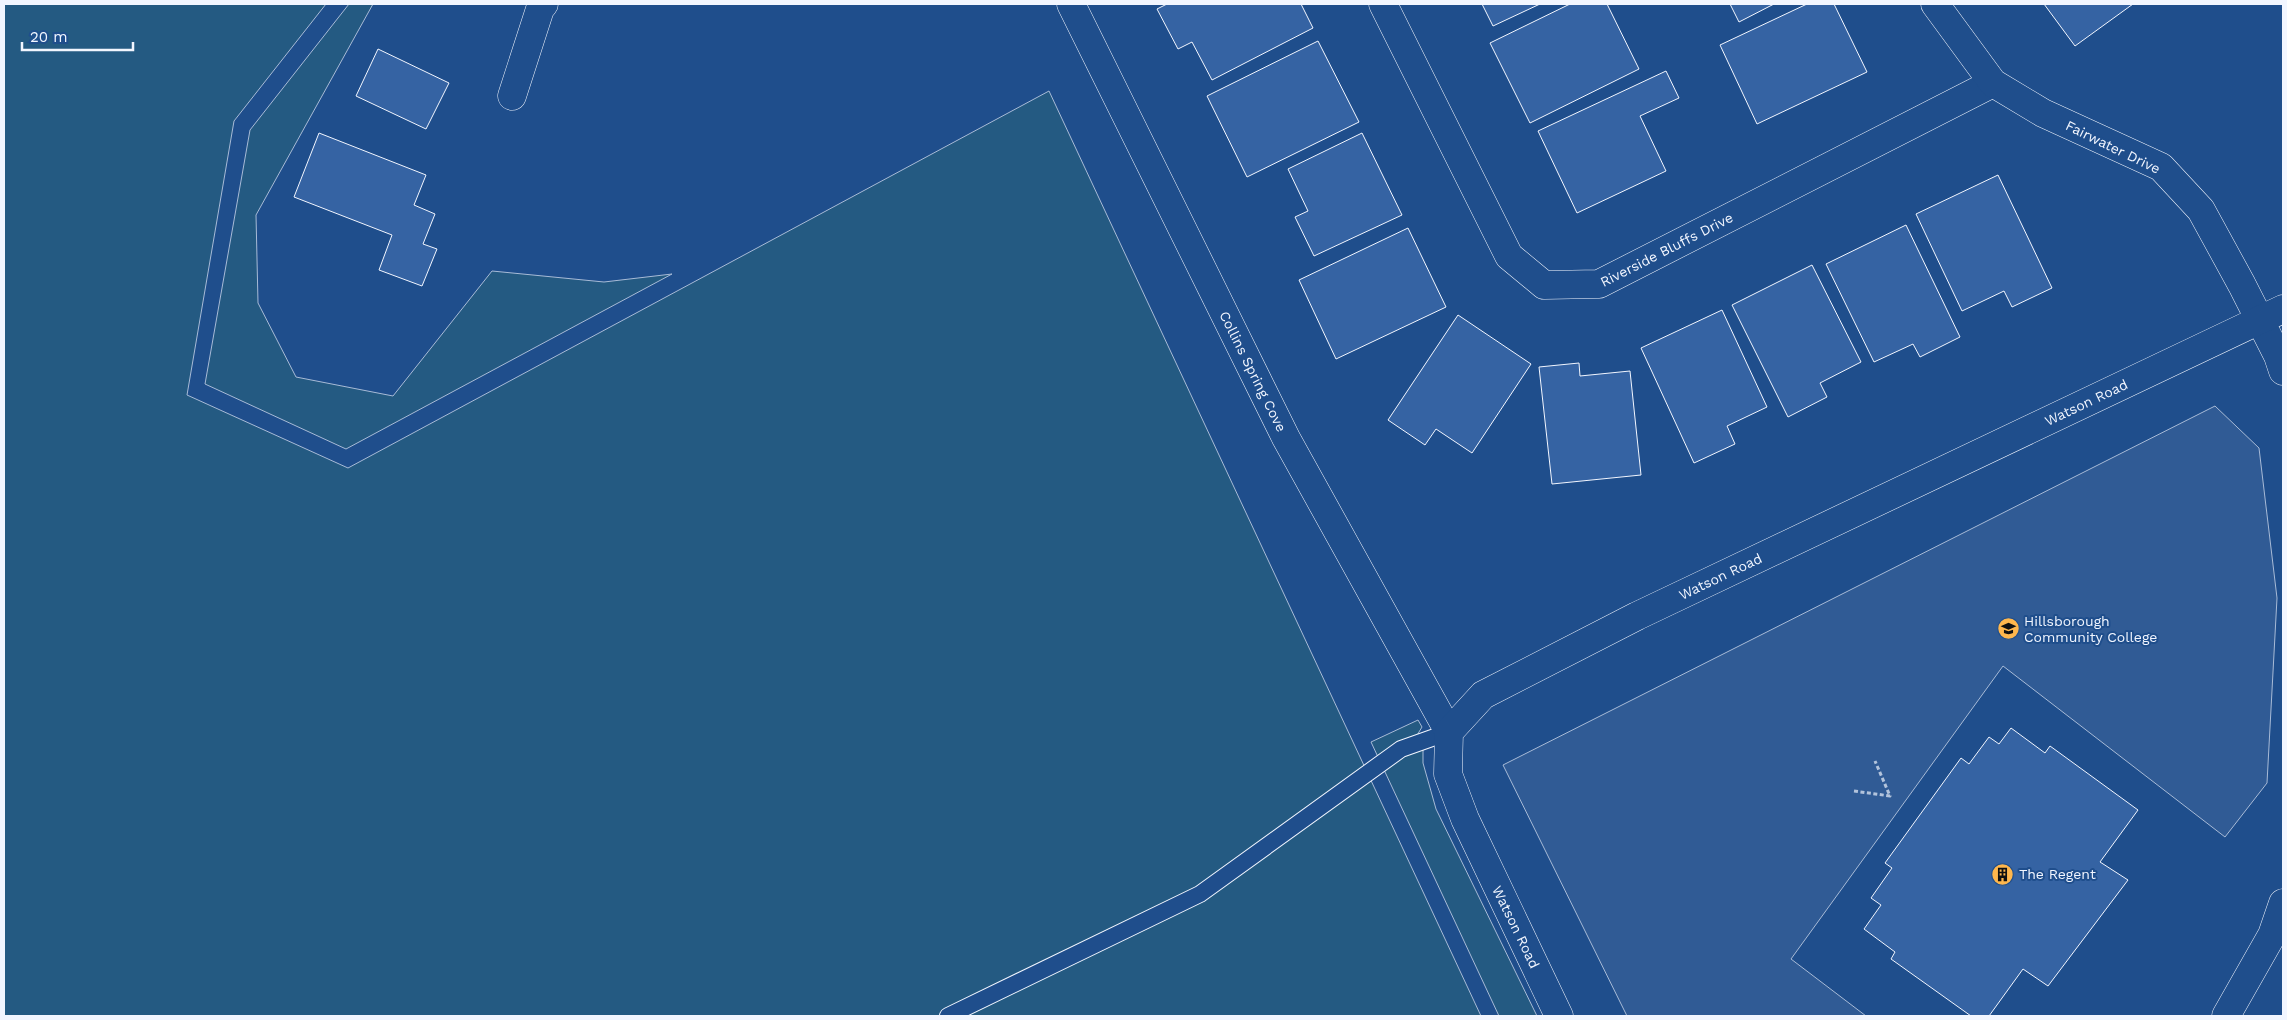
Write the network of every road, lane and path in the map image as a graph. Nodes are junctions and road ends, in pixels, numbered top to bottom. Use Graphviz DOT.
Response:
graph roads {
  1 [pos="544,4"];
  2 [pos="1071,4"];
  3 [pos="1383,4"];
  4 [pos="1935,4"];
  5 [pos="1993,83"];
  6 [pos="512,96"];
  7 [pos="2283,309"];
  8 [pos="2259,320"];
  9 [pos="2283,371"];
  10 [pos="1449,732"];
  11 [pos="1875,761"];
  12 [pos="1854,791"];
  13 [pos="2283,903"];
  14 [pos="948,1016"];
  15 [pos="1560,1016"];
  16 [pos="2226,1016"];
  1 -- 6 [label="street"];
  2 -- 10 [label="street, Collins Spring Cove"];
  3 -- 5 [label="street, Riverside Bluffs Drive"];
  4 -- 5 [label="street, Fairwater Drive"];
  5 -- 8 [label="street, Fairwater Drive"];
  7 -- 8 [label="street, Watson Road"];
  8 -- 9 [label="street, Fairwater Drive"];
  8 -- 10 [label="street, Watson Road"];
  10 -- 14 [label="lane"];
  10 -- 15 [label="street, Watson Road"];
  11 -- 12 [label="path"];
  13 -- 16 [label="street"];
}
